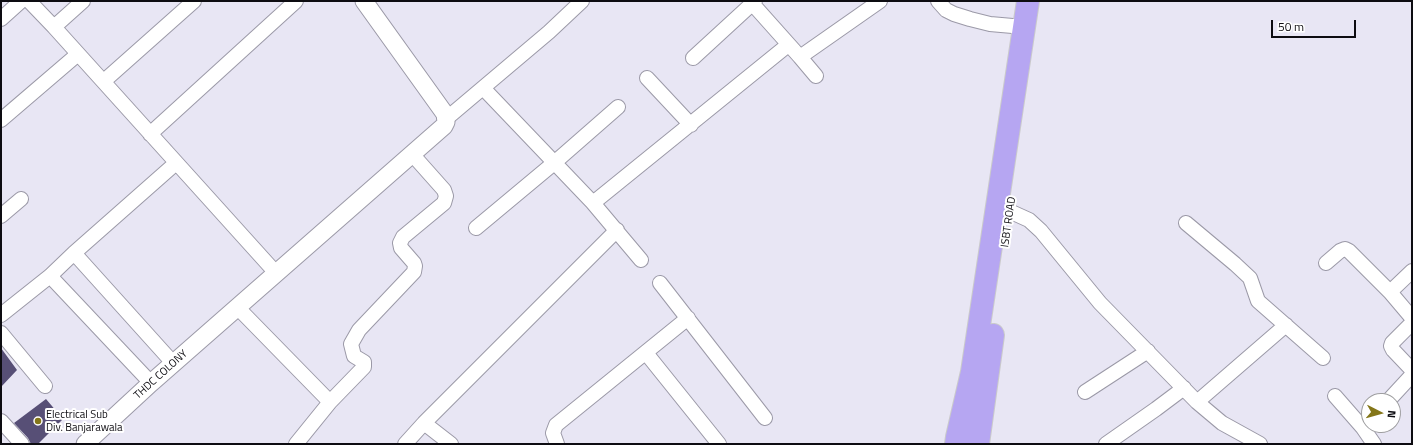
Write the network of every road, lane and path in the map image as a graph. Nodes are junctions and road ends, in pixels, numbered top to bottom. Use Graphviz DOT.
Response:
graph roads {
  1 [pos="21,1"];
  2 [pos="29,1"];
  3 [pos="83,1"];
  4 [pos="194,1"];
  5 [pos="296,1"];
  6 [pos="364,1"];
  7 [pos="582,1"];
  8 [pos="880,1"];
  9 [pos="938,1"];
  10 [pos="1028,1"];
  11 [pos="1040,1"];
  12 [pos="752,2"];
  13 [pos="1,19"];
  14 [pos="54,26"];
  15 [pos="1024,27"];
  16 [pos="788,45"];
  17 [pos="78,54"];
  18 [pos="800,57"];
  19 [pos="693,58"];
  20 [pos="816,76"];
  21 [pos="646,78"];
  22 [pos="104,82"];
  23 [pos="484,89"];
  24 [pos="618,107"];
  25 [pos="446,119"];
  26 [pos="1,120"];
  27 [pos="691,125"];
  28 [pos="150,134"];
  29 [pos="412,154"];
  30 [pos="176,163"];
  31 [pos="554,163"];
  32 [pos="21,199"];
  33 [pos="593,203"];
  34 [pos="1004,209"];
  35 [pos="1,216"];
  36 [pos="1186,223"];
  37 [pos="476,228"];
  38 [pos="617,230"];
  39 [pos="74,253"];
  40 [pos="641,260"];
  41 [pos="1326,263"];
  42 [pos="1412,272"];
  43 [pos="276,273"];
  44 [pos="50,276"];
  45 [pos="660,283"];
  46 [pos="1390,292"];
  47 [pos="238,308"];
  48 [pos="1,316"];
  49 [pos="688,318"];
  50 [pos="1412,318"];
  51 [pos="1412,323"];
  52 [pos="1286,326"];
  53 [pos="1,332"];
  54 [pos="1148,351"];
  55 [pos="646,353"];
  56 [pos="1323,358"];
  57 [pos="174,364"];
  58 [pos="1412,370"];
  59 [pos="1412,375"];
  60 [pos="152,383"];
  61 [pos="45,386"];
  62 [pos="1184,388"];
  63 [pos="1085,392"];
  64 [pos="1395,393"];
  65 [pos="1335,396"];
  66 [pos="330,402"];
  67 [pos="1197,402"];
  68 [pos="765,418"];
  69 [pos="1361,420"];
  70 [pos="424,423"];
  71 [pos="2,424"];
  72 [pos="1369,433"];
  73 [pos="18,440"];
  74 [pos="1253,442"];
  75 [pos="301,443"];
  76 [pos="85,444"];
  77 [pos="406,444"];
  78 [pos="451,444"];
  79 [pos="557,444"];
  80 [pos="719,444"];
  81 [pos="956,444"];
  82 [pos="978,444"];
  83 [pos="1106,444"];
  84 [pos="1374,444"];
  1 -- 13 [label="street"];
  2 -- 14 [label="street"];
  3 -- 14 [label="street"];
  4 -- 22 [label="street"];
  5 -- 28 [label="street"];
  6 -- 25 [label="street"];
  7 -- 23 [label="street"];
  8 -- 18 [label="street"];
  9 -- 15 [label="street"];
  10 -- 15 [label="highway"];
  11 -- 34 [label="highway, ISBT ROAD"];
  12 -- 16 [label="street"];
  12 -- 19 [label="street"];
  14 -- 17 [label="street"];
  15 -- 34 [label="highway"];
  16 -- 18 [label="street"];
  16 -- 27 [label="street"];
  17 -- 22 [label="street"];
  17 -- 26 [label="street"];
  18 -- 20 [label="street"];
  21 -- 27 [label="street"];
  22 -- 28 [label="street"];
  23 -- 25 [label="street"];
  23 -- 31 [label="street"];
  24 -- 31 [label="street"];
  25 -- 29 [label="street, THDC COLONY"];
  27 -- 33 [label="street"];
  28 -- 30 [label="street"];
  29 -- 43 [label="street, THDC COLONY"];
  29 -- 66 [label="street"];
  30 -- 39 [label="street"];
  30 -- 43 [label="street"];
  31 -- 33 [label="street"];
  31 -- 37 [label="street"];
  32 -- 35 [label="street"];
  33 -- 38 [label="street"];
  34 -- 54 [label="street"];
  34 -- 81 [label="highway"];
  34 -- 82 [label="highway, ISBT ROAD"];
  36 -- 52 [label="street"];
  38 -- 40 [label="street"];
  38 -- 70 [label="street"];
  39 -- 44 [label="street"];
  39 -- 57 [label="street"];
  41 -- 46 [label="street"];
  42 -- 46 [label="street"];
  43 -- 47 [label="street, THDC COLONY"];
  44 -- 48 [label="street"];
  44 -- 60 [label="street"];
  45 -- 49 [label="street"];
  46 -- 50 [label="street"];
  47 -- 57 [label="street, THDC COLONY"];
  47 -- 66 [label="street"];
  49 -- 55 [label="street"];
  49 -- 68 [label="street"];
  51 -- 58 [label="street"];
  52 -- 56 [label="street"];
  52 -- 67 [label="street"];
  53 -- 61 [label="street"];
  54 -- 62 [label="street"];
  54 -- 63 [label="street"];
  55 -- 79 [label="street"];
  55 -- 80 [label="street"];
  57 -- 60 [label="street, THDC COLONY"];
  59 -- 64 [label="street"];
  60 -- 76 [label="street, THDC COLONY"];
  62 -- 67 [label="street"];
  62 -- 83 [label="street"];
  65 -- 69 [label="street"];
  66 -- 75 [label="street"];
  67 -- 74 [label="street"];
  70 -- 77 [label="street"];
  70 -- 78 [label="street"];
  71 -- 73 [label="street"];
  72 -- 84 [label="street"];
}
